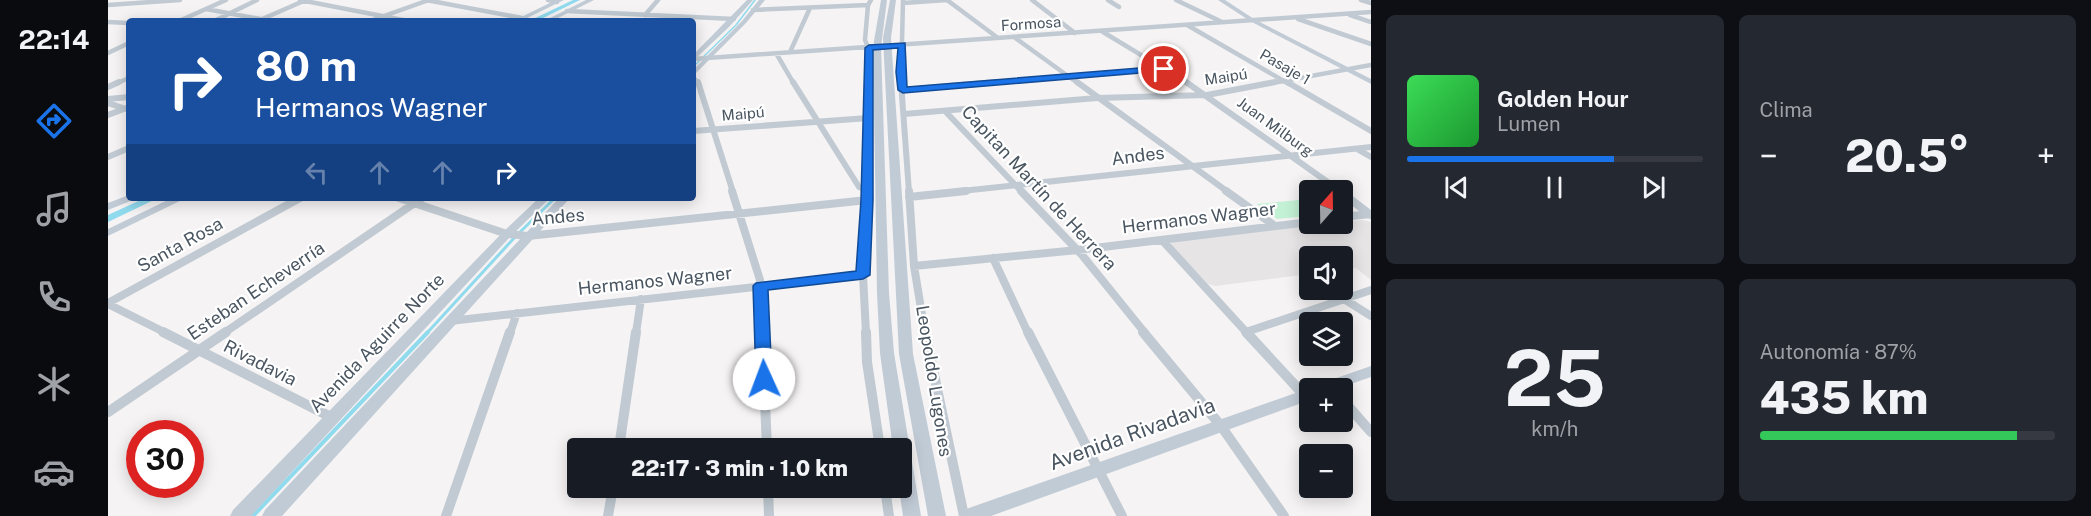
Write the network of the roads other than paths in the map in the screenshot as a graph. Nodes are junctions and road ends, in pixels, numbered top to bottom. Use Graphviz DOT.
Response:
graph roads {
  1 [pos="132,0"];
  2 [pos="180,0"];
  3 [pos="226,0"];
  4 [pos="257,0"];
  5 [pos="303,0"];
  6 [pos="427,0"];
  7 [pos="548,0"];
  8 [pos="591,0"];
  9 [pos="658,0"];
  10 [pos="750,0"];
  11 [pos="762,0"];
  12 [pos="884,0"];
  13 [pos="946,0"];
  14 [pos="1032,0"];
  15 [pos="1108,0"];
  16 [pos="1176,0"];
  17 [pos="1221,0"];
  18 [pos="1232,0"];
  19 [pos="1361,0"];
  20 [pos="559,1"];
  21 [pos="899,1"];
  22 [pos="870,2"];
  23 [pos="1371,3"];
  24 [pos="125,4"];
  25 [pos="108,5"];
  26 [pos="1119,7"];
  27 [pos="810,8"];
  28 [pos="206,9"];
  29 [pos="753,10"];
  30 [pos="567,11"];
  31 [pos="1371,12"];
  32 [pos="229,13"];
  33 [pos="1347,14"];
  34 [pos="645,15"];
  35 [pos="381,17"];
  36 [pos="186,18"];
  37 [pos="220,18"];
  38 [pos="250,18"];
  39 [pos="263,18"];
  40 [pos="388,18"];
  41 [pos="510,18"];
  42 [pos="523,18"];
  43 [pos="553,18"];
  44 [pos="1294,18"];
  45 [pos="734,19"];
  46 [pos="1252,20"];
  47 [pos="1263,20"];
  48 [pos="108,22"];
  49 [pos="1222,22"];
  50 [pos="1371,22"];
  51 [pos="126,23"];
  52 [pos="1187,25"];
  53 [pos="1102,31"];
  54 [pos="1075,33"];
  55 [pos="1014,37"];
  56 [pos="998,38"];
  57 [pos="1371,44"];
  58 [pos="902,45"];
  59 [pos="126,46"];
  60 [pos="878,47"];
  61 [pos="108,51"];
  62 [pos="790,52"];
  63 [pos="776,54"];
  64 [pos="696,56"];
  65 [pos="696,58"];
  66 [pos="708,58"];
  67 [pos="1371,65"];
  68 [pos="1358,67"];
  69 [pos="1164,69"];
  70 [pos="1347,70"];
  71 [pos="696,72"];
  72 [pos="1371,74"];
  73 [pos="1068,77"];
  74 [pos="126,79"];
  75 [pos="696,79"];
  76 [pos="1285,81"];
  77 [pos="1371,82"];
  78 [pos="108,87"];
  79 [pos="903,90"];
  80 [pos="1207,95"];
  81 [pos="126,98"];
  82 [pos="1097,98"];
  83 [pos="108,101"];
  84 [pos="126,107"];
  85 [pos="126,109"];
  86 [pos="945,111"];
  87 [pos="904,114"];
  88 [pos="108,115"];
  89 [pos="867,118"];
  90 [pos="816,122"];
  91 [pos="713,130"];
  92 [pos="696,131"];
  93 [pos="1371,131"];
  94 [pos="1371,147"];
  95 [pos="126,149"];
  96 [pos="1357,149"];
  97 [pos="1294,156"];
  98 [pos="108,157"];
  99 [pos="1371,157"];
  100 [pos="1193,165"];
  101 [pos="1325,180"];
  102 [pos="1016,186"];
  103 [pos="867,190"];
  104 [pos="909,197"];
  105 [pos="126,199"];
  106 [pos="867,200"];
  107 [pos="175,201"];
  108 [pos="295,201"];
  109 [pos="418,201"];
  110 [pos="543,201"];
  111 [pos="562,201"];
  112 [pos="1353,201"];
  113 [pos="108,207"];
  114 [pos="738,214"];
  115 [pos="1371,214"];
  116 [pos="1353,216"];
  117 [pos="1299,223"];
  118 [pos="1275,226"];
  119 [pos="108,233"];
  120 [pos="517,235"];
  121 [pos="1162,240"];
  122 [pos="1078,250"];
  123 [pos="993,258"];
  124 [pos="914,266"];
  125 [pos="863,275"];
  126 [pos="761,286"];
  127 [pos="1371,290"];
  128 [pos="1353,296"];
  129 [pos="641,299"];
  130 [pos="1341,300"];
  131 [pos="1346,300"];
  132 [pos="108,304"];
  133 [pos="517,313"];
  134 [pos="1371,316"];
  135 [pos="450,321"];
  136 [pos="1246,332"];
  137 [pos="199,350"];
  138 [pos="1371,371"];
  139 [pos="1353,378"];
  140 [pos="1299,386"];
  141 [pos="1299,397"];
  142 [pos="108,412"];
  143 [pos="1353,412"];
  144 [pos="333,418"];
  145 [pos="1221,426"];
  146 [pos="1371,432"];
  147 [pos="620,438"];
  148 [pos="766,438"];
  149 [pos="878,438"];
  150 [pos="899,438"];
  151 [pos="1100,469"];
  152 [pos="611,498"];
  153 [pos="768,498"];
  154 [pos="886,498"];
  155 [pos="909,498"];
  156 [pos="239,516"];
  157 [pos="271,516"];
  158 [pos="446,516"];
  159 [pos="608,516"];
  160 [pos="769,516"];
  161 [pos="889,516"];
  162 [pos="912,516"];
  163 [pos="937,516"];
  164 [pos="964,516"];
  165 [pos="969,516"];
  166 [pos="1122,516"];
  167 [pos="1284,516"];
  1 -- 24 [label="street"];
  2 -- 24 [label="street"];
  3 -- 28 [label="street"];
  4 -- 32 [label="street"];
  5 -- 35 [label="street"];
  5 -- 39 [label="street"];
  6 -- 35 [label="street"];
  6 -- 41 [label="street"];
  7 -- 20 [label="street"];
  8 -- 30 [label="main road"];
  9 -- 34 [label="street"];
  10 -- 45 [label="main road"];
  11 -- 29 [label="main road"];
  12 -- 60 [label="main road, Leopoldo Lugones"];
  13 -- 21 [label="street"];
  13 -- 56 [label="street"];
  14 -- 54 [label="street"];
  15 -- 26 [label="street"];
  16 -- 49 [label="street"];
  17 -- 46 [label="main road"];
  18 -- 47 [label="main road"];
  19 -- 23 [label="street"];
  20 -- 42 [label="main road"];
  21 -- 58 [label="street"];
  21 -- 60 [label="main road, Leopoldo Lugones"];
  22 -- 27 [label="street"];
  22 -- 60 [label="street"];
  24 -- 25 [label="street"];
  27 -- 29 [label="street"];
  27 -- 62 [label="street"];
  28 -- 32 [label="street"];
  28 -- 36 [label="street"];
  29 -- 66 [label="main road"];
  30 -- 34 [label="street"];
  30 -- 43 [label="main road"];
  31 -- 33 [label="street, Formosa"];
  32 -- 37 [label="street"];
  32 -- 38 [label="street"];
  33 -- 44 [label="street, Formosa"];
  33 -- 50 [label="street"];
  34 -- 45 [label="street"];
  35 -- 40 [label="street"];
  44 -- 47 [label="street, Formosa"];
  44 -- 57 [label="street"];
  45 -- 64 [label="main road"];
  46 -- 47 [label="street, Formosa"];
  46 -- 49 [label="street, Formosa"];
  46 -- 70 [label="main road"];
  47 -- 68 [label="main road"];
  48 -- 51 [label="street"];
  49 -- 52 [label="street, Formosa"];
  52 -- 53 [label="street, Formosa"];
  52 -- 76 [label="street, Pasaje 1"];
  53 -- 54 [label="street, Formosa"];
  53 -- 69 [label="street, Juan Milburg"];
  54 -- 55 [label="street, Formosa"];
  55 -- 56 [label="street, Formosa"];
  55 -- 73 [label="street"];
  56 -- 58 [label="street, Formosa"];
  58 -- 60 [label="street, Formosa"];
  58 -- 79 [label="street"];
  59 -- 61 [label="street"];
  60 -- 62 [label="street, Formosa"];
  60 -- 89 [label="street"];
  60 -- 150 [label="main road, Leopoldo Lugones"];
  60 -- 163 [label="main road, Leopoldo Lugones"];
  62 -- 63 [label="street, Formosa"];
  63 -- 66 [label="street, Formosa"];
  63 -- 90 [label="street"];
  65 -- 66 [label="street, Formosa"];
  66 -- 71 [label="main road"];
  67 -- 68 [label="street, Maipú"];
  68 -- 70 [label="street, Maipú"];
  68 -- 72 [label="main road"];
  69 -- 73 [label="street"];
  69 -- 80 [label="street, Juan Milburg"];
  70 -- 76 [label="street, Maipú"];
  70 -- 77 [label="main road"];
  73 -- 79 [label="street"];
  73 -- 82 [label="street"];
  74 -- 78 [label="street"];
  75 -- 91 [label="street"];
  76 -- 80 [label="street, Maipú"];
  76 -- 93 [label="street, Pasaje 1"];
  79 -- 87 [label="street"];
  80 -- 82 [label="street, Maipú"];
  80 -- 97 [label="street, Juan Milburg"];
  81 -- 83 [label="street"];
  82 -- 86 [label="street, Maipú"];
  82 -- 100 [label="street"];
  83 -- 84 [label="street"];
  85 -- 88 [label="street"];
  86 -- 87 [label="street, Maipú"];
  86 -- 102 [label="street, Capitan Martín de Herrera"];
  87 -- 104 [label="street"];
  89 -- 90 [label="street, Maipú"];
  89 -- 103 [label="street"];
  90 -- 91 [label="street, Maipú"];
  90 -- 103 [label="street"];
  91 -- 92 [label="street, Maipú"];
  91 -- 114 [label="street"];
  94 -- 96 [label="street, Andes"];
  95 -- 98 [label="street"];
  96 -- 97 [label="street, Andes"];
  96 -- 99 [label="street"];
  97 -- 100 [label="street, Andes"];
  97 -- 101 [label="street, Juan Milburg"];
  100 -- 102 [label="street, Andes"];
  100 -- 118 [label="street"];
  102 -- 104 [label="street, Andes"];
  102 -- 122 [label="street, Capitan Martín de Herrera"];
  103 -- 106 [label="street"];
  104 -- 124 [label="street"];
  105 -- 113 [label="main road"];
  106 -- 114 [label="street, Andes"];
  106 -- 125 [label="street"];
  107 -- 119 [label="main road"];
  108 -- 132 [label="street, Santa Rosa"];
  109 -- 120 [label="street, Andes"];
  109 -- 137 [label="street, Esteban Echeverría"];
  110 -- 120 [label="main road, Avenida Aguirre Norte"];
  111 -- 120 [label="main road, Avenida Aguirre Norte"];
  112 -- 115 [label="street, Juan Milburg"];
  114 -- 120 [label="street, Andes"];
  114 -- 126 [label="street"];
  115 -- 116 [label="street"];
  117 -- 118 [label="street, Hermanos Wagner"];
  118 -- 121 [label="street, Hermanos Wagner"];
  120 -- 135 [label="main road, Avenida Aguirre Norte"];
  120 -- 144 [label="main road, Avenida Aguirre Norte"];
  121 -- 122 [label="street, Hermanos Wagner"];
  121 -- 136 [label="street"];
  122 -- 123 [label="street, Hermanos Wagner"];
  122 -- 145 [label="street, Capitan Martín de Herrera"];
  123 -- 124 [label="street, Hermanos Wagner"];
  123 -- 151 [label="street"];
  124 -- 164 [label="street"];
  125 -- 126 [label="street, Hermanos Wagner"];
  125 -- 149 [label="street"];
  126 -- 129 [label="street, Hermanos Wagner"];
  126 -- 148 [label="street"];
  127 -- 128 [label="street"];
  129 -- 133 [label="street, Hermanos Wagner"];
  129 -- 147 [label="street"];
  130 -- 136 [label="street"];
  131 -- 134 [label="street"];
  132 -- 137 [label="street, Rivadavia"];
  133 -- 135 [label="street, Hermanos Wagner"];
  133 -- 158 [label="street"];
  135 -- 157 [label="main road, Avenida Aguirre Norte"];
  136 -- 140 [label="street"];
  137 -- 142 [label="street, Esteban Echeverría"];
  137 -- 144 [label="street, Rivadavia"];
  138 -- 139 [label="main road"];
  141 -- 145 [label="main road, Avenida Rivadavia"];
  143 -- 146 [label="street"];
  144 -- 156 [label="main road, Avenida Aguirre Norte"];
  145 -- 151 [label="main road, Avenida Rivadavia"];
  145 -- 167 [label="street, Capitan Martín de Herrera"];
  151 -- 165 [label="main road, Avenida Rivadavia"];
  151 -- 166 [label="street"];
  152 -- 159 [label="street"];
  153 -- 160 [label="street"];
  154 -- 161 [label="street"];
  155 -- 162 [label="main road, Leopoldo Lugones"];
}
